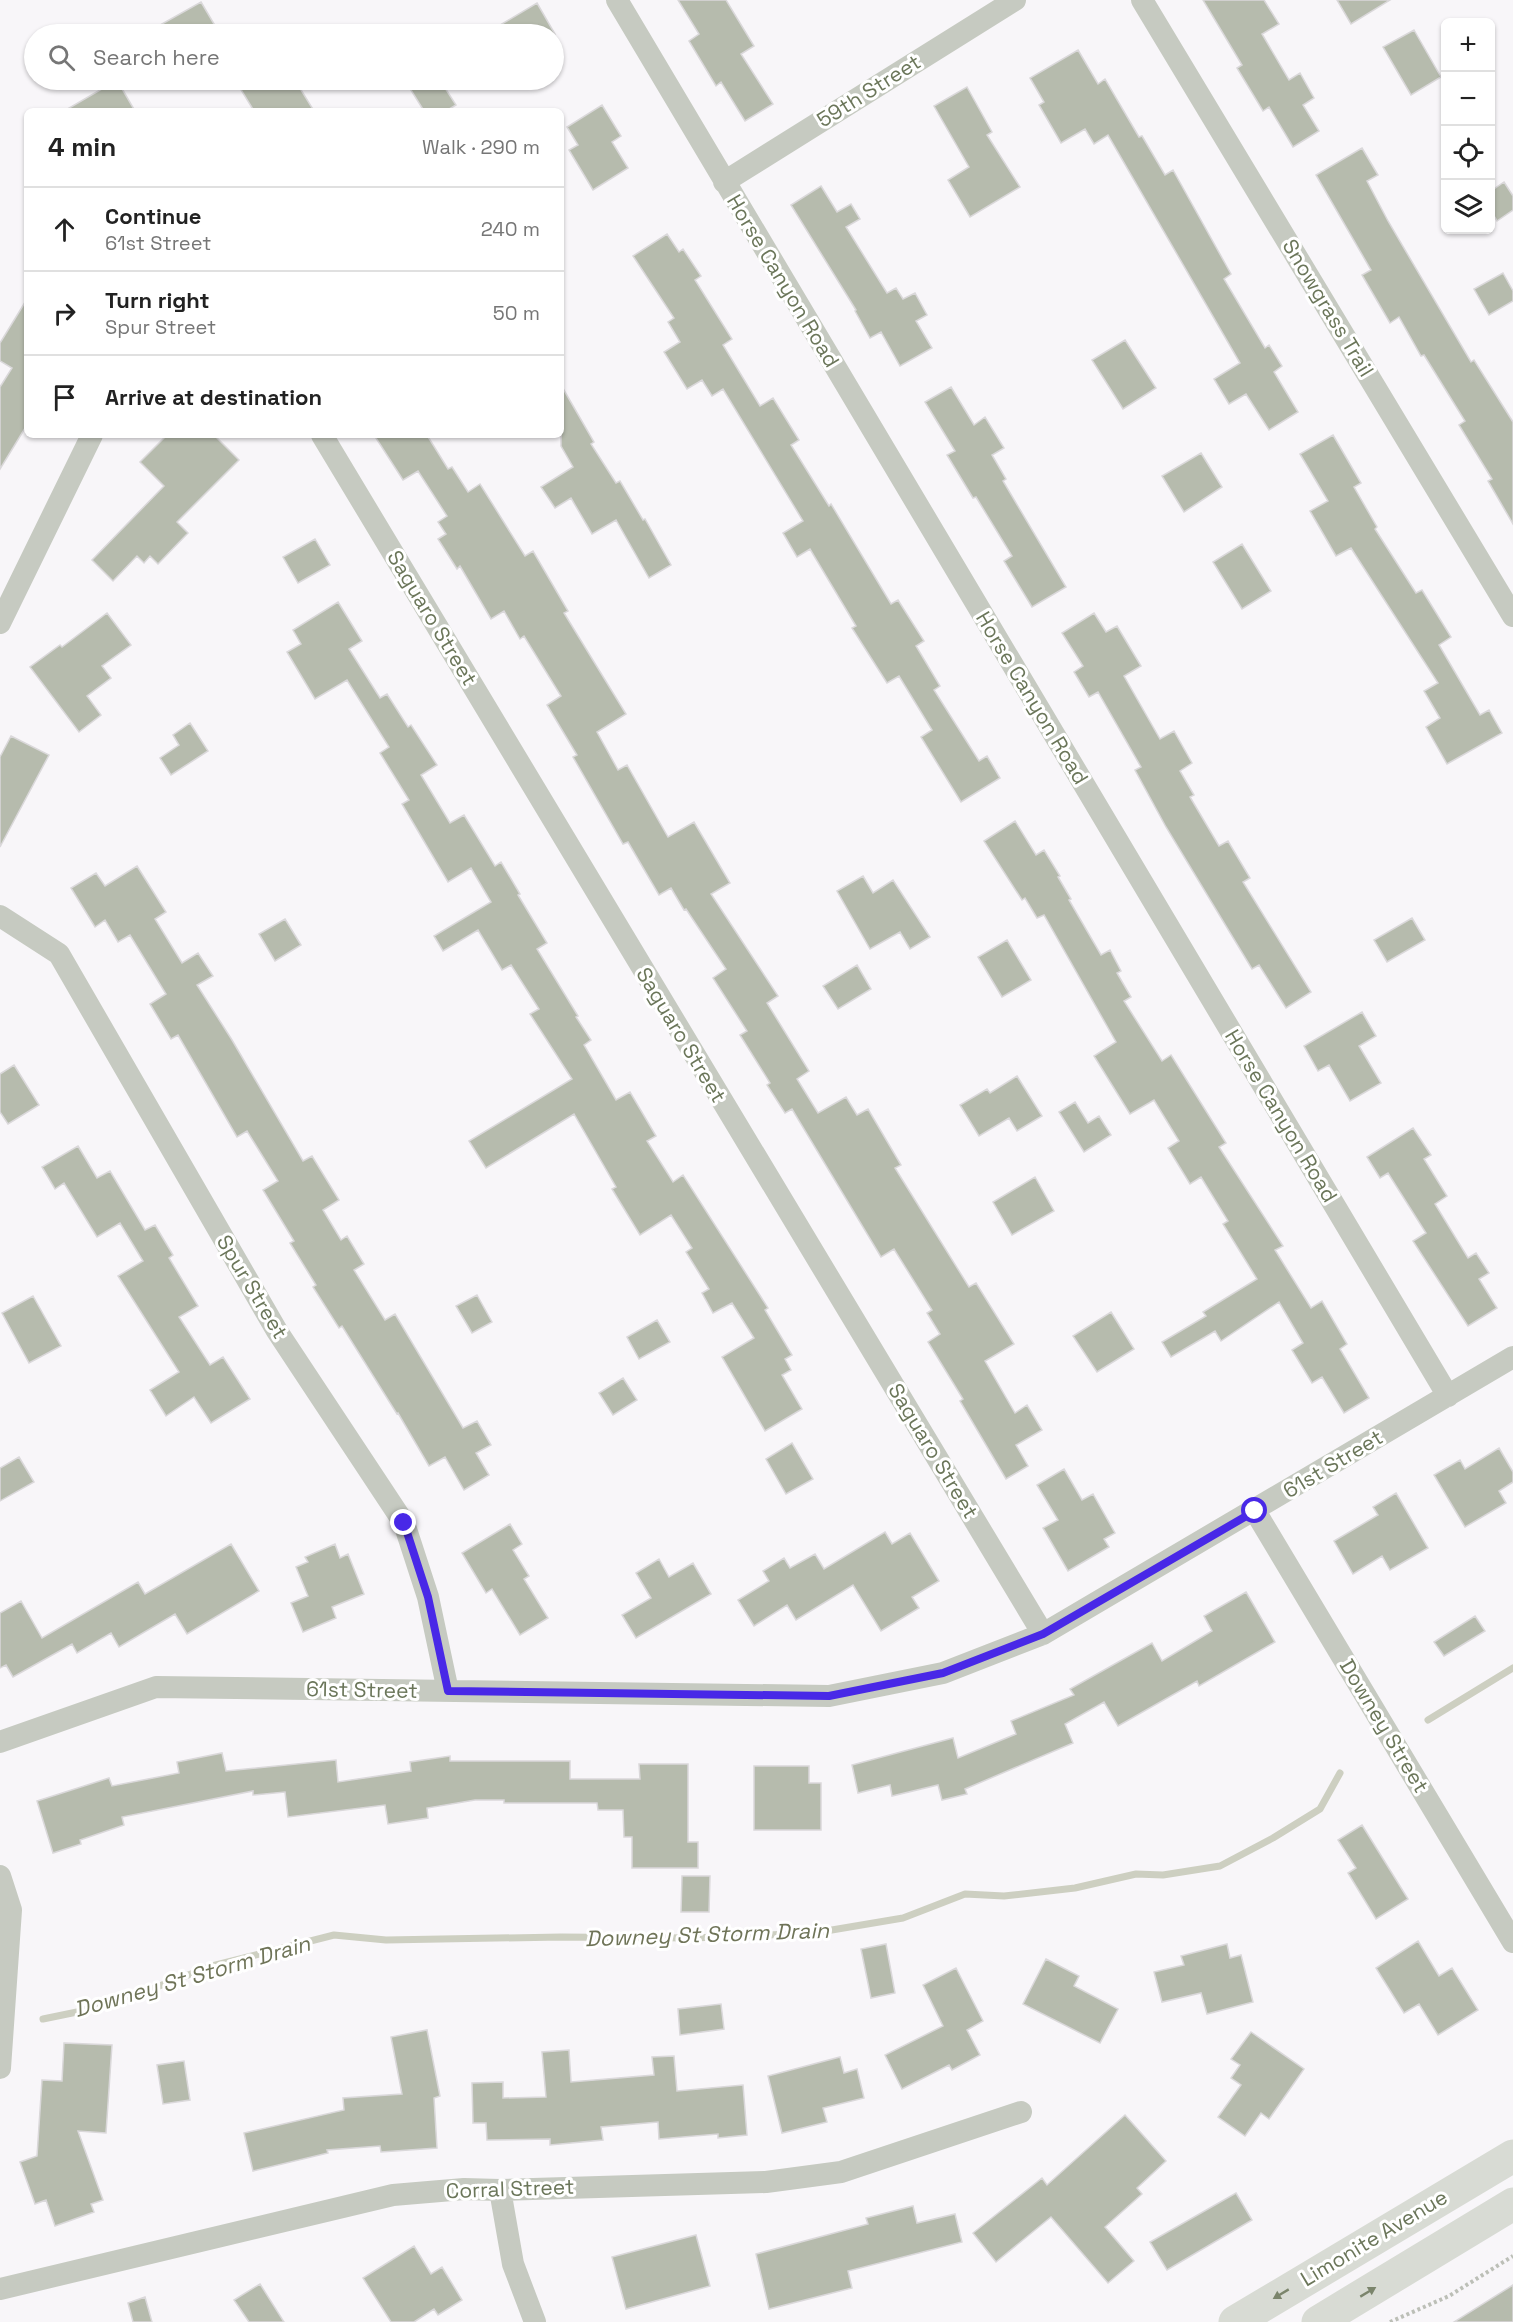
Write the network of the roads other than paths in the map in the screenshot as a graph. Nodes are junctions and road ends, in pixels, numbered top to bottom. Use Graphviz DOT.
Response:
graph roads {
  1 [pos="617,0"];
  2 [pos="1015,0"];
  3 [pos="1142,0"];
  4 [pos="724,182"];
  5 [pos="91,438"];
  6 [pos="324,438"];
  7 [pos="1513,616"];
  8 [pos="0,623"];
  9 [pos="0,916"];
  10 [pos="1513,1357"];
  11 [pos="1448,1396"];
  12 [pos="1255,1511"];
  13 [pos="1043,1634"];
  14 [pos="448,1691"];
  15 [pos="0,1742"];
  16 [pos="0,1876"];
  17 [pos="1513,1942"];
  18 [pos="0,2068"];
  19 [pos="1021,2112"];
  20 [pos="1513,2156"];
  21 [pos="500,2190"];
  22 [pos="1513,2204"];
  23 [pos="0,2289"];
  24 [pos="535,2322"];
  25 [pos="1236,2322"];
  26 [pos="1318,2322"];
  1 -- 4 [label="street, Horse Canyon Road"];
  2 -- 4 [label="street, 59th Street"];
  3 -- 7 [label="street, Snowgrass Trail"];
  4 -- 11 [label="street, Horse Canyon Road"];
  5 -- 8 [label="street"];
  6 -- 13 [label="street, Saguaro Street"];
  9 -- 14 [label="street, Spur Street"];
  10 -- 11 [label="street, 61st Street"];
  11 -- 12 [label="street, 61st Street"];
  12 -- 13 [label="street, 61st Street"];
  12 -- 17 [label="street, Downey Street"];
  13 -- 14 [label="street, 61st Street"];
  14 -- 15 [label="street, 61st Street"];
  16 -- 18 [label="street"];
  19 -- 21 [label="street, Corral Street"];
  20 -- 25 [label="main road, Limonite Avenue, one-way"];
  21 -- 23 [label="street, Corral Street"];
  21 -- 24 [label="street"];
  26 -- 22 [label="main road, Limonite Avenue, one-way"];
}
